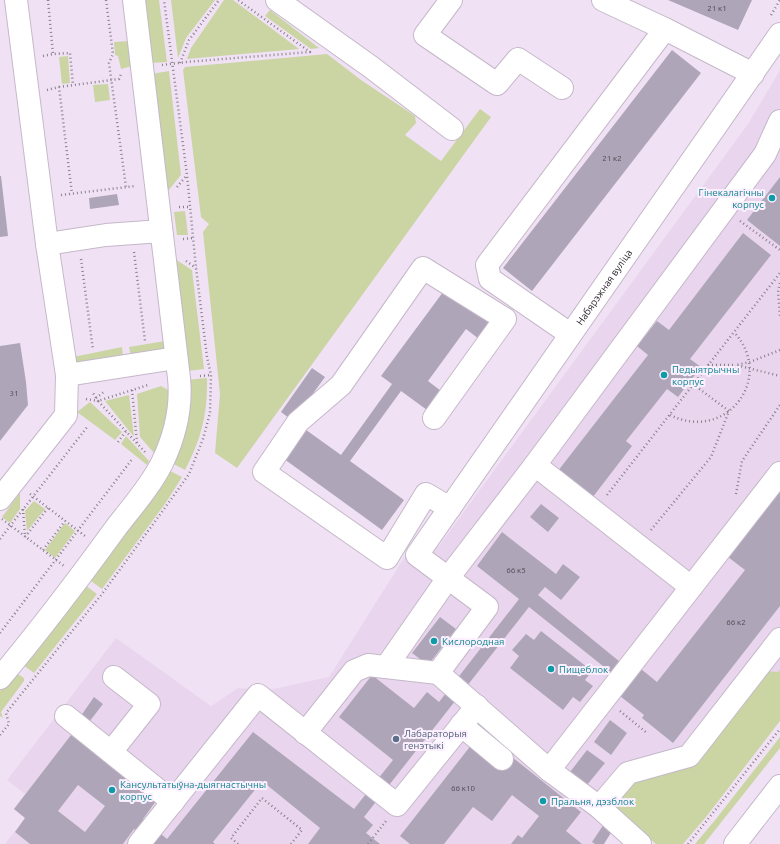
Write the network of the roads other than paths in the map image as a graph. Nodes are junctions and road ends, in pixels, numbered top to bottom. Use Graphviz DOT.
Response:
graph roads {
  1 [pos="16,0"];
  2 [pos="134,0"];
  3 [pos="277,0"];
  4 [pos="451,0"];
  5 [pos="602,0"];
  6 [pos="665,29"];
  7 [pos="780,34"];
  8 [pos="753,74"];
  9 [pos="562,88"];
  10 [pos="780,121"];
  11 [pos="452,129"];
  12 [pos="161,231"];
  13 [pos="47,244"];
  14 [pos="570,334"];
  15 [pos="176,358"];
  16 [pos="67,375"];
  17 [pos="434,418"];
  18 [pos="535,465"];
  19 [pos="780,473"];
  20 [pos="0,499"];
  21 [pos="450,508"];
  22 [pos="448,578"];
  23 [pos="691,587"];
  24 [pos="780,639"];
  25 [pos="386,667"];
  26 [pos="438,673"];
  27 [pos="114,677"];
  28 [pos="0,678"];
  29 [pos="477,706"];
  30 [pos="66,716"];
  31 [pos="461,725"];
  32 [pos="305,733"];
  33 [pos="111,752"];
  34 [pos="502,759"];
  35 [pos="549,770"];
  36 [pos="780,786"];
  37 [pos="173,802"];
  38 [pos="599,808"];
  39 [pos="139,844"];
  40 [pos="640,844"];
  41 [pos="735,844"];
  1 -- 13 [label="street"];
  2 -- 12 [label="street"];
  3 -- 11 [label="street"];
  4 -- 9 [label="street"];
  5 -- 6 [label="street"];
  6 -- 8 [label="street"];
  6 -- 14 [label="street"];
  7 -- 8 [label="street, Набярэжная вуліца"];
  8 -- 14 [label="street, Набярэжная вуліца"];
  10 -- 18 [label="street"];
  12 -- 13 [label="street"];
  12 -- 15 [label="street"];
  13 -- 16 [label="street"];
  14 -- 21 [label="street, Набярэжная вуліца"];
  15 -- 16 [label="street"];
  15 -- 28 [label="street"];
  16 -- 20 [label="street"];
  17 -- 21 [label="street"];
  18 -- 22 [label="street"];
  18 -- 23 [label="street"];
  19 -- 23 [label="street"];
  21 -- 22 [label="street, Набярэжная вуліца"];
  22 -- 25 [label="street"];
  22 -- 26 [label="street"];
  23 -- 35 [label="street"];
  24 -- 38 [label="street"];
  25 -- 26 [label="street"];
  25 -- 32 [label="street"];
  26 -- 29 [label="street"];
  27 -- 33 [label="street"];
  29 -- 31 [label="street"];
  29 -- 35 [label="street"];
  30 -- 33 [label="street"];
  31 -- 32 [label="street"];
  31 -- 34 [label="street"];
  32 -- 37 [label="street"];
  33 -- 37 [label="street"];
  35 -- 38 [label="street"];
  36 -- 41 [label="street"];
  37 -- 39 [label="street"];
  38 -- 40 [label="street"];
}
